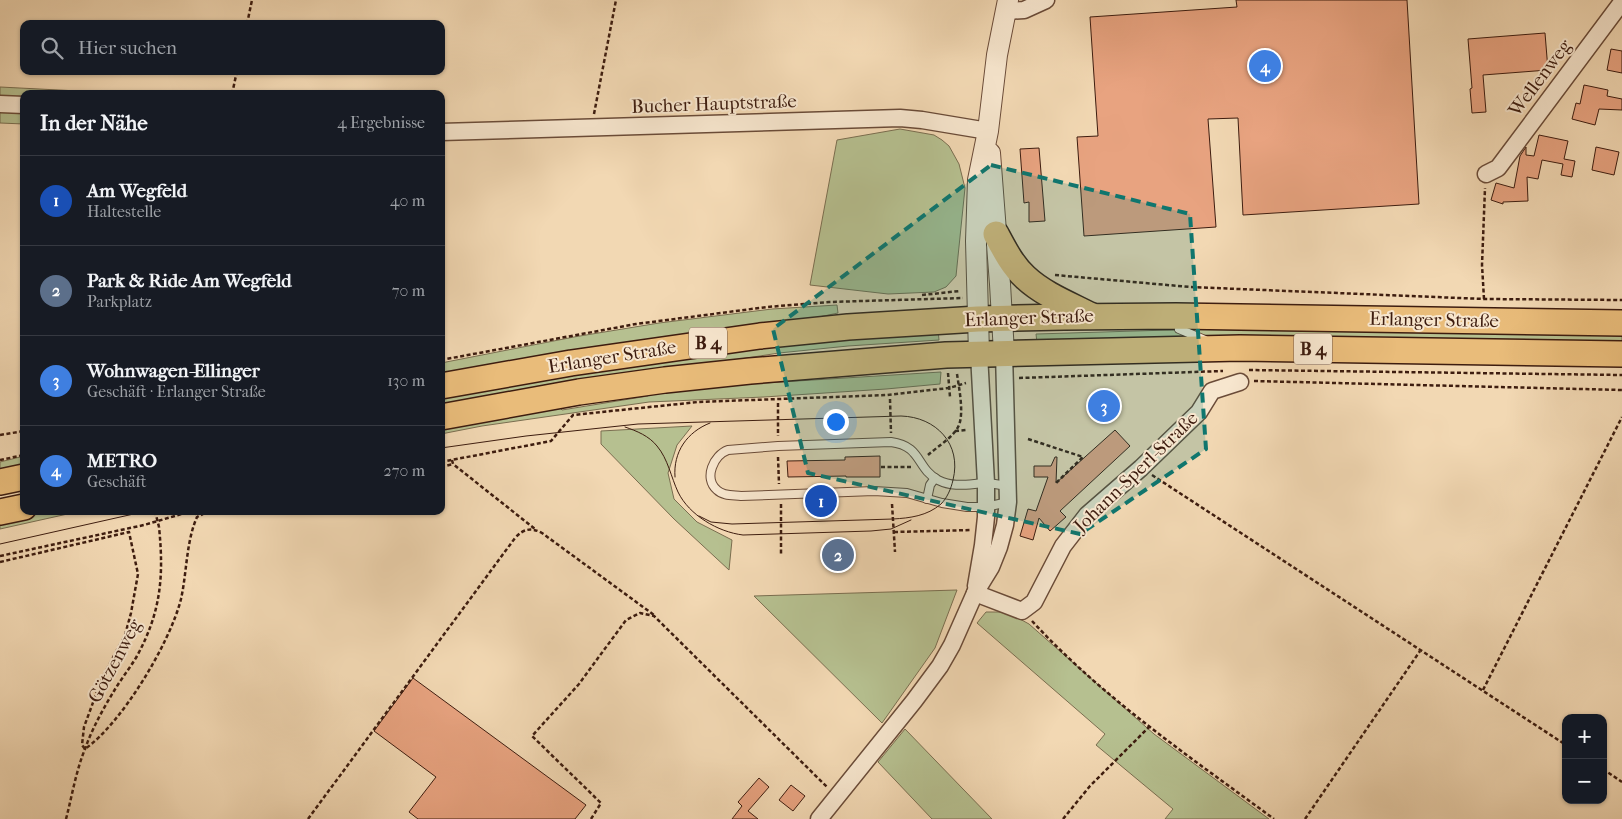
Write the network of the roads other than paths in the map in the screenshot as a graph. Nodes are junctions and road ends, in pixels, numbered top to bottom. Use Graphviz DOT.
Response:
graph roads {
  1 [pos="1046,0"];
  2 [pos="1622,2"];
  3 [pos="1007,6"];
  4 [pos="0,104"];
  5 [pos="20,105"];
  6 [pos="988,131"];
  7 [pos="445,132"];
  8 [pos="1486,174"];
  9 [pos="996,234"];
  10 [pos="1092,316"];
  11 [pos="990,319"];
  12 [pos="1622,323"];
  13 [pos="1180,329"];
  14 [pos="1206,340"];
  15 [pos="1004,353"];
  16 [pos="979,354"];
  17 [pos="1622,354"];
  18 [pos="1241,376"];
  19 [pos="445,385"];
  20 [pos="445,416"];
  21 [pos="20,478"];
  22 [pos="935,478"];
  23 [pos="0,482"];
  24 [pos="986,483"];
  25 [pos="1008,494"];
  26 [pos="927,499"];
  27 [pos="986,507"];
  28 [pos="20,508"];
  29 [pos="0,512"];
  30 [pos="975,593"];
  31 [pos="819,819"];
  1 -- 3 [label="street"];
  2 -- 8 [label="street, Wellenweg"];
  3 -- 6 [label="street"];
  4 -- 5 [label="street"];
  6 -- 7 [label="street, Bucher Hauptstraße"];
  6 -- 9 [label="street"];
  6 -- 11 [label="street"];
  9 -- 10 [label="main road, B 4"];
  9 -- 11 [label="street"];
  10 -- 11 [label="main road, Erlanger Straße / B 4"];
  10 -- 12 [label="main road, Erlanger Straße / B 4"];
  11 -- 15 [label="street"];
  11 -- 16 [label="street"];
  11 -- 19 [label="main road, Erlanger Straße / B 4"];
  13 -- 14 [label="lane"];
  15 -- 16 [label="main road, Erlanger Straße / B 4"];
  15 -- 17 [label="main road, Erlanger Straße / B 4"];
  15 -- 25 [label="street"];
  16 -- 20 [label="main road, Erlanger Straße / B 4"];
  16 -- 24 [label="street"];
  18 -- 30 [label="street, Johann-Sperl-Straße"];
  21 -- 23 [label="main road"];
  22 -- 24 [label="lane"];
  22 -- 26 [label="lane"];
  22 -- 26 [label="lane"];
  24 -- 25 [label="lane"];
  24 -- 27 [label="street"];
  25 -- 27 [label="lane"];
  25 -- 30 [label="street"];
  26 -- 27 [label="lane"];
  27 -- 30 [label="street"];
  28 -- 29 [label="main road"];
  30 -- 31 [label="street"];
}
